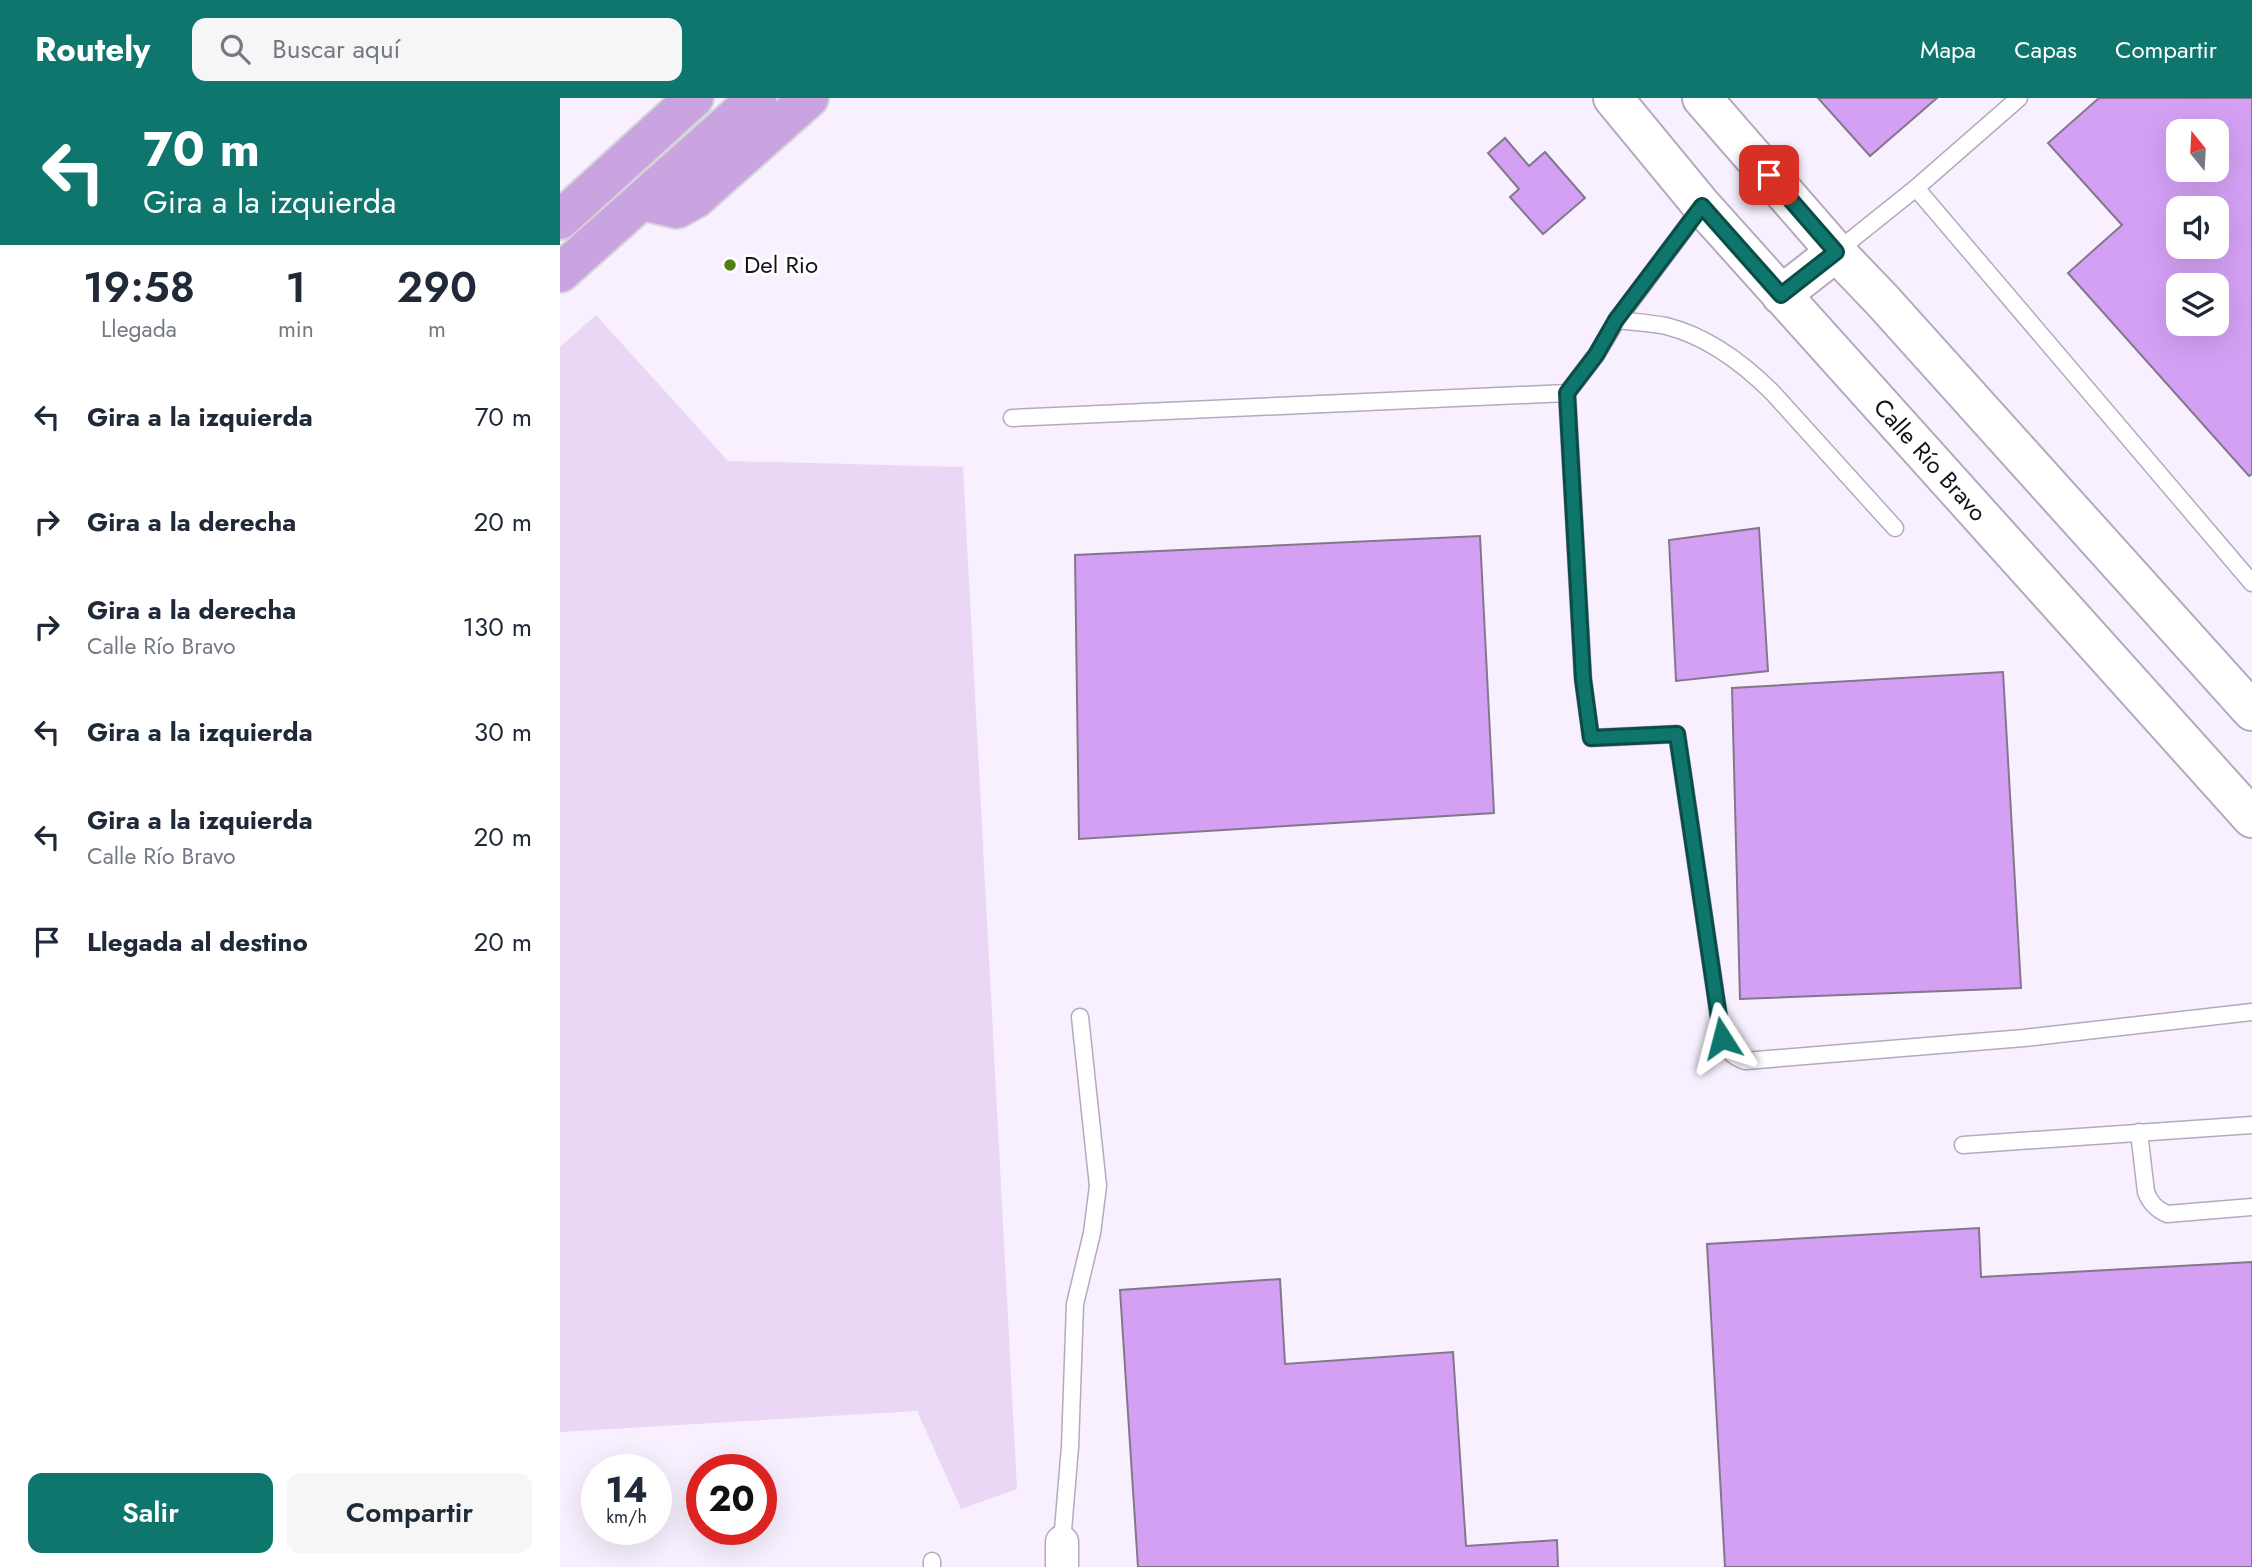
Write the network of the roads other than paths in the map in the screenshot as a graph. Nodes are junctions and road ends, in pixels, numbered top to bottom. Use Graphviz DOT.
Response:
graph roads {
  1 [pos="694,98"];
  2 [pos="757,98"];
  3 [pos="809,98"];
  4 [pos="1613,98"];
  5 [pos="1702,98"];
  6 [pos="2019,98"];
  7 [pos="1916,188"];
  8 [pos="643,201"];
  9 [pos="1702,206"];
  10 [pos="560,220"];
  11 [pos="1836,252"];
  12 [pos="560,273"];
  13 [pos="1781,295"];
  14 [pos="1616,320"];
  15 [pos="1567,393"];
  16 [pos="1012,418"];
  17 [pos="1895,528"];
  18 [pos="2252,583"];
  19 [pos="2252,711"];
  20 [pos="2252,818"];
  21 [pos="2252,1012"];
  22 [pos="1080,1017"];
  23 [pos="2252,1125"];
  24 [pos="2139,1132"];
  25 [pos="1963,1146"];
  26 [pos="2252,1207"];
  27 [pos="1062,1555"];
  1 -- 10 [label="main road"];
  2 -- 8 [label="main road"];
  3 -- 8 [label="main road"];
  4 -- 9 [label="street, Calle Río Bravo"];
  5 -- 11 [label="street"];
  6 -- 7 [label="lane"];
  7 -- 11 [label="lane"];
  7 -- 18 [label="lane"];
  8 -- 12 [label="main road"];
  9 -- 13 [label="street, Calle Río Bravo"];
  9 -- 14 [label="lane"];
  11 -- 13 [label="street"];
  11 -- 19 [label="street"];
  13 -- 20 [label="street, Calle Río Bravo"];
  14 -- 15 [label="lane"];
  14 -- 17 [label="lane"];
  15 -- 16 [label="lane"];
  15 -- 21 [label="lane"];
  22 -- 27 [label="lane"];
  23 -- 24 [label="lane"];
  24 -- 25 [label="lane"];
  24 -- 26 [label="lane"];
}
